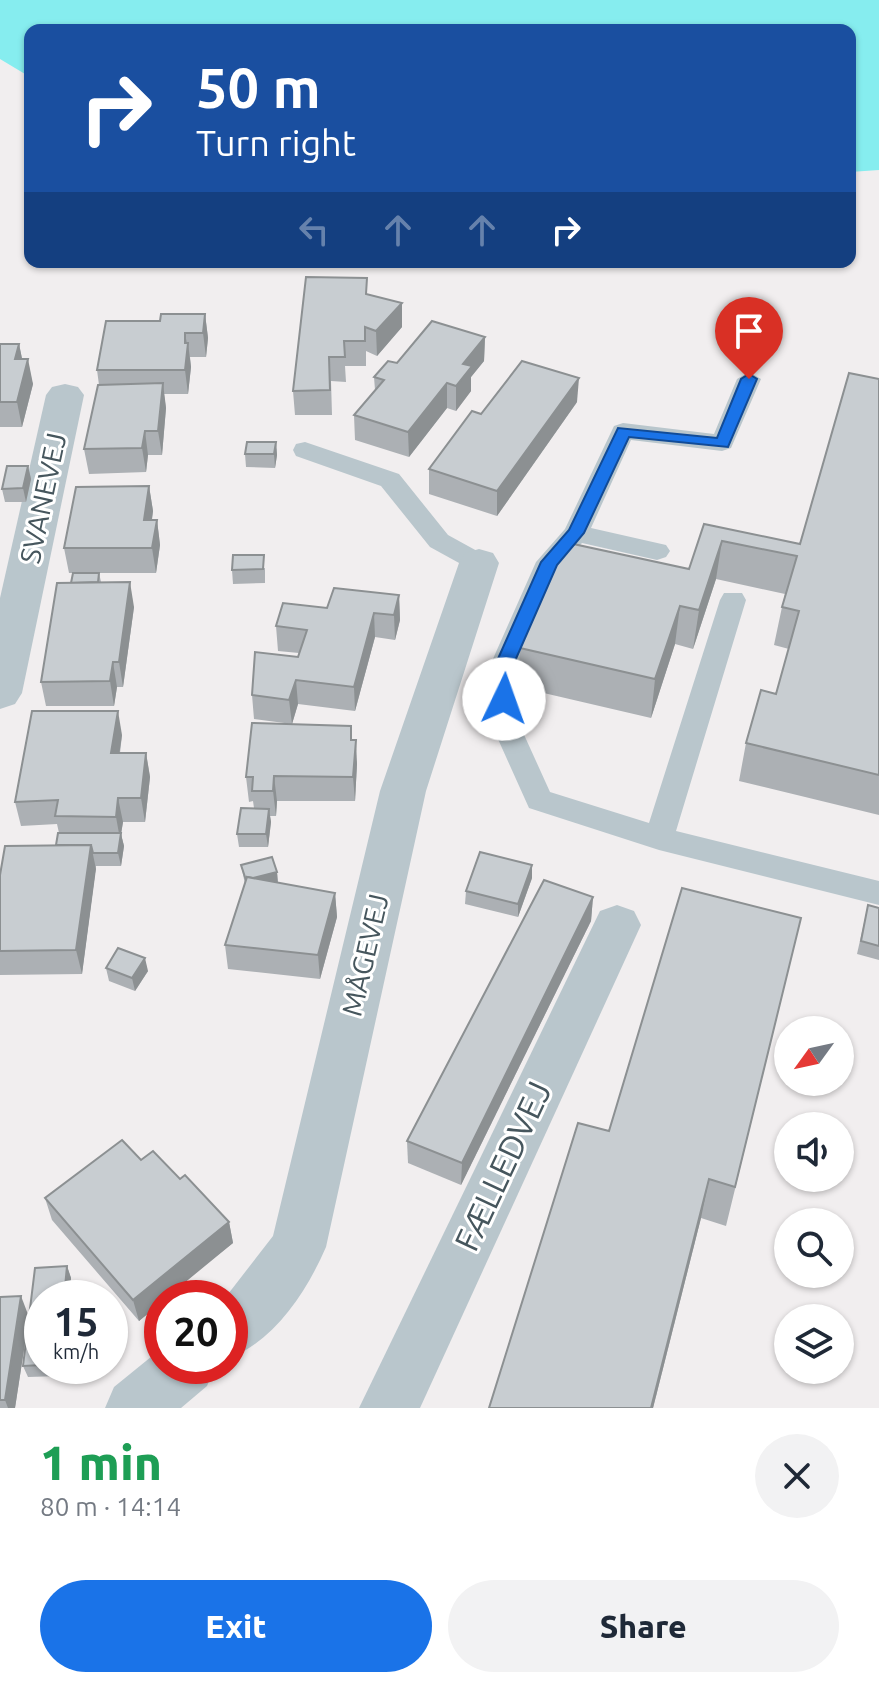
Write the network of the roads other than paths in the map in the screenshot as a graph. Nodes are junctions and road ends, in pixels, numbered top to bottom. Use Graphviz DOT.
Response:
graph roads {
  1 [pos="749,379"];
  2 [pos="65,395"];
  3 [pos="305,450"];
  4 [pos="576,533"];
  5 [pos="657,551"];
  6 [pos="479,563"];
  7 [pos="733,600"];
  8 [pos="0,693"];
  9 [pos="659,838"];
  10 [pos="879,893"];
  11 [pos="617,925"];
  12 [pos="248,1315"];
  13 [pos="164,1384"];
  14 [pos="135,1408"];
  15 [pos="389,1408"];
  1 -- 4 [label="lane"];
  2 -- 8 [label="street, SVANEVEJ"];
  3 -- 6 [label="lane"];
  4 -- 5 [label="lane"];
  4 -- 9 [label="lane"];
  6 -- 12 [label="street, MÅGEVEJ"];
  7 -- 9 [label="lane"];
  9 -- 10 [label="lane"];
  11 -- 15 [label="street, FÆLLEDVEJ"];
  13 -- 14 [label="street"];
}
